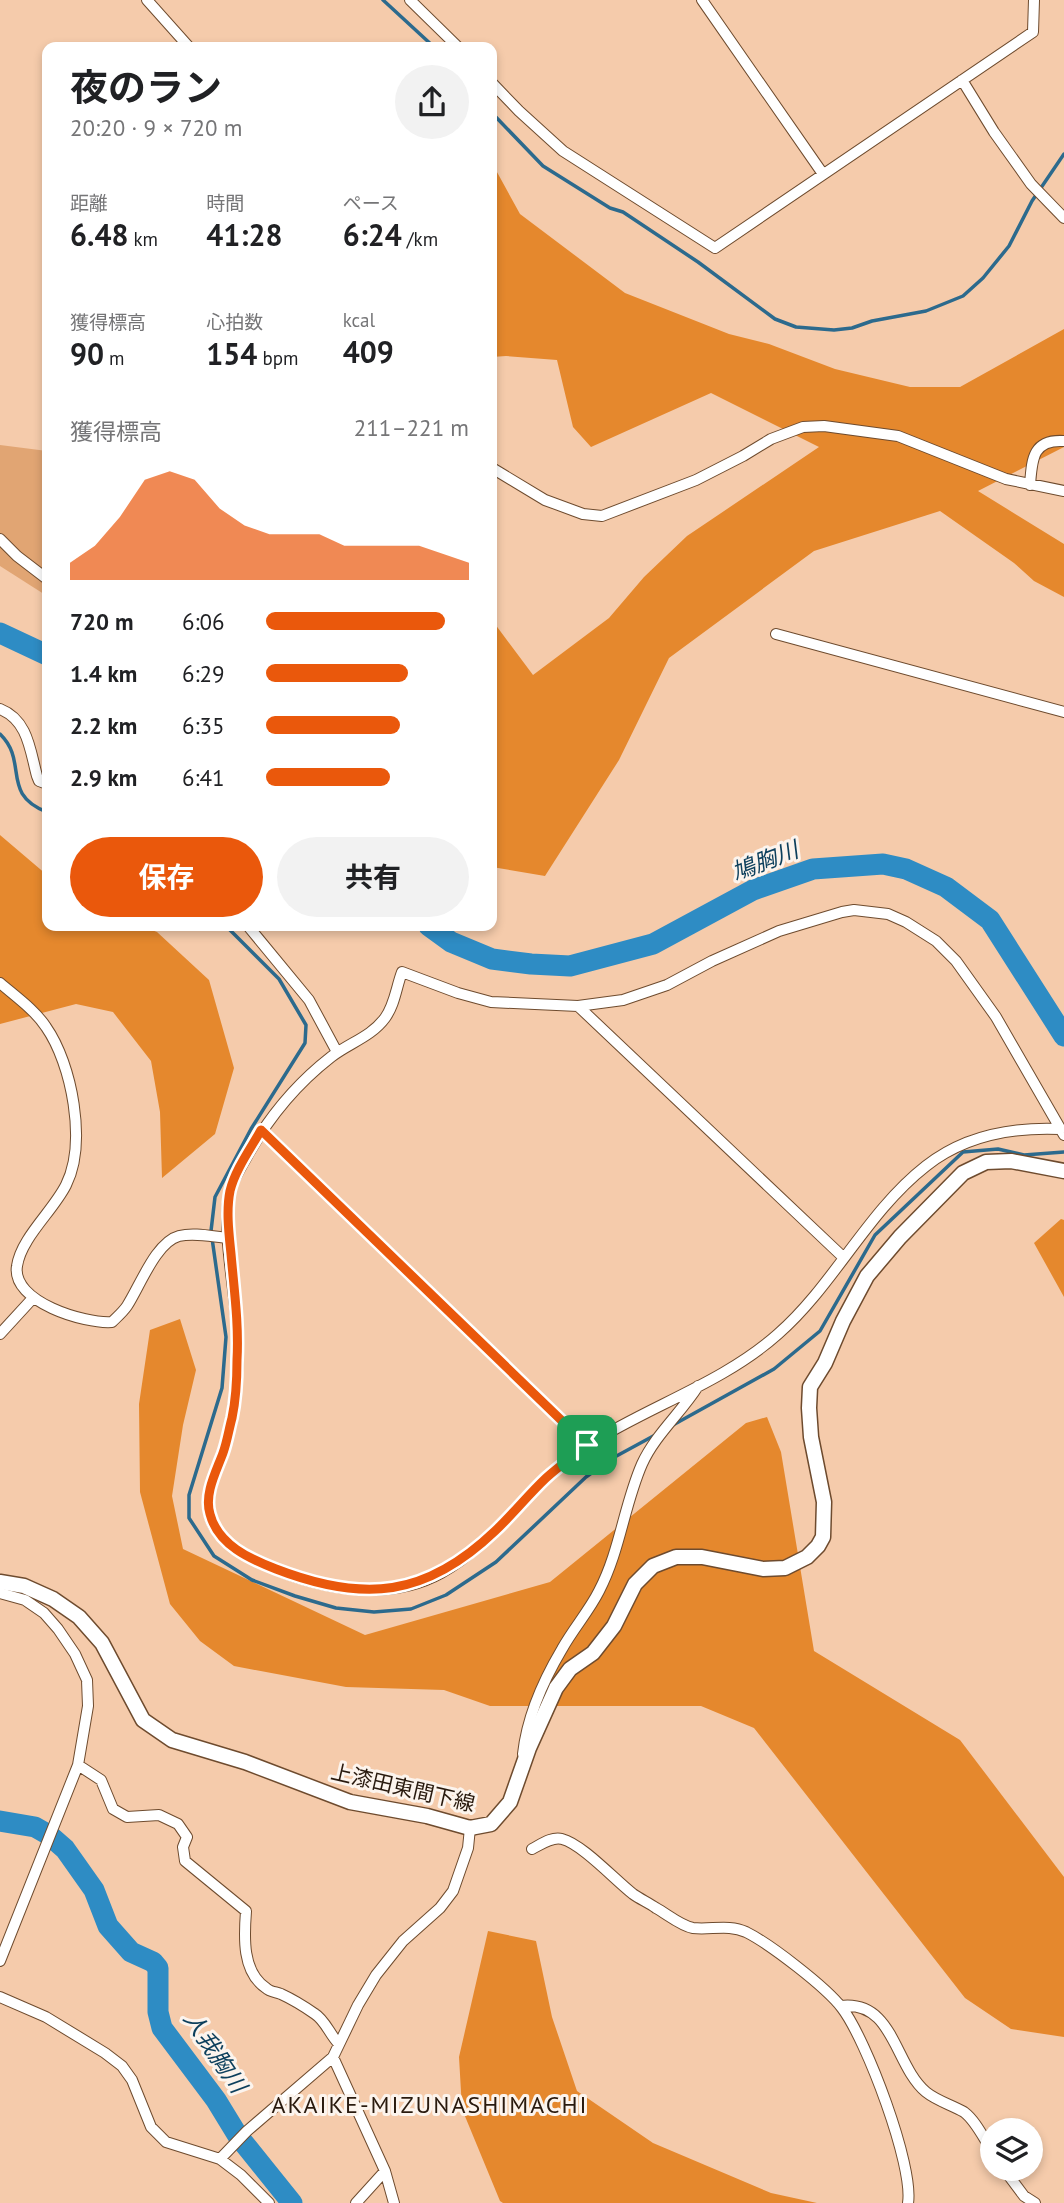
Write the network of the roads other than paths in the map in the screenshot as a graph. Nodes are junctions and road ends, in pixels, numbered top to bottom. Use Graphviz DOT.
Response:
graph roads {
  1 [pos="147,0"];
  2 [pos="410,0"];
  3 [pos="702,0"];
  4 [pos="1034,0"];
  5 [pos="185,42"];
  6 [pos="453,42"];
  7 [pos="962,80"];
  8 [pos="497,88"];
  9 [pos="823,174"];
  10 [pos="1064,218"];
  11 [pos="1064,441"];
  12 [pos="497,471"];
  13 [pos="1030,485"];
  14 [pos="1064,491"];
  15 [pos="0,539"];
  16 [pos="42,575"];
  17 [pos="776,634"];
  18 [pos="0,709"];
  19 [pos="1064,712"];
  20 [pos="42,782"];
  21 [pos="252,931"];
  22 [pos="0,983"];
  23 [pos="578,1006"];
  24 [pos="337,1052"];
  25 [pos="261,1130"];
  26 [pos="1062,1132"];
  27 [pos="1064,1171"];
  28 [pos="229,1238"];
  29 [pos="843,1258"];
  30 [pos="33,1298"];
  31 [pos="0,1334"];
  32 [pos="698,1385"];
  33 [pos="587,1445"];
  34 [pos="0,1583"];
  35 [pos="0,1593"];
  36 [pos="78,1765"];
  37 [pos="521,1775"];
  38 [pos="470,1828"];
  39 [pos="532,1849"];
  40 [pos="0,1961"];
  41 [pos="0,1997"];
  42 [pos="841,2006"];
  43 [pos="339,2044"];
  44 [pos="333,2057"];
  45 [pos="980,2132"];
  46 [pos="220,2159"];
  47 [pos="385,2171"];
  48 [pos="1013,2181"];
  49 [pos="269,2203"];
  50 [pos="356,2203"];
  51 [pos="394,2203"];
  52 [pos="908,2203"];
  53 [pos="1035,2203"];
  1 -- 5 [label="street"];
  2 -- 6 [label="street"];
  3 -- 9 [label="street"];
  4 -- 7 [label="street"];
  7 -- 9 [label="street"];
  7 -- 10 [label="street"];
  8 -- 9 [label="street"];
  11 -- 13 [label="street"];
  12 -- 13 [label="street"];
  13 -- 14 [label="street"];
  15 -- 16 [label="street"];
  17 -- 19 [label="street"];
  18 -- 20 [label="street"];
  21 -- 24 [label="street"];
  22 -- 30 [label="street"];
  23 -- 24 [label="street"];
  23 -- 26 [label="street"];
  23 -- 29 [label="street"];
  24 -- 25 [label="street"];
  25 -- 28 [label="street"];
  25 -- 33 [label="street"];
  26 -- 29 [label="street"];
  27 -- 37 [label="main road, 上漆田東間下線"];
  28 -- 30 [label="street"];
  28 -- 33 [label="street"];
  29 -- 32 [label="street"];
  30 -- 31 [label="street"];
  32 -- 33 [label="street"];
  32 -- 37 [label="street"];
  34 -- 38 [label="main road, 上漆田東間下線"];
  35 -- 36 [label="street"];
  36 -- 40 [label="street"];
  36 -- 43 [label="street"];
  37 -- 38 [label="main road, 上漆田東間下線"];
  38 -- 43 [label="street"];
  39 -- 42 [label="street"];
  41 -- 46 [label="street"];
  42 -- 45 [label="street"];
  42 -- 52 [label="street"];
  43 -- 44 [label="street"];
  44 -- 46 [label="street"];
  44 -- 47 [label="street"];
  46 -- 49 [label="street"];
  47 -- 50 [label="street"];
  47 -- 51 [label="street"];
  48 -- 53 [label="street"];
}
